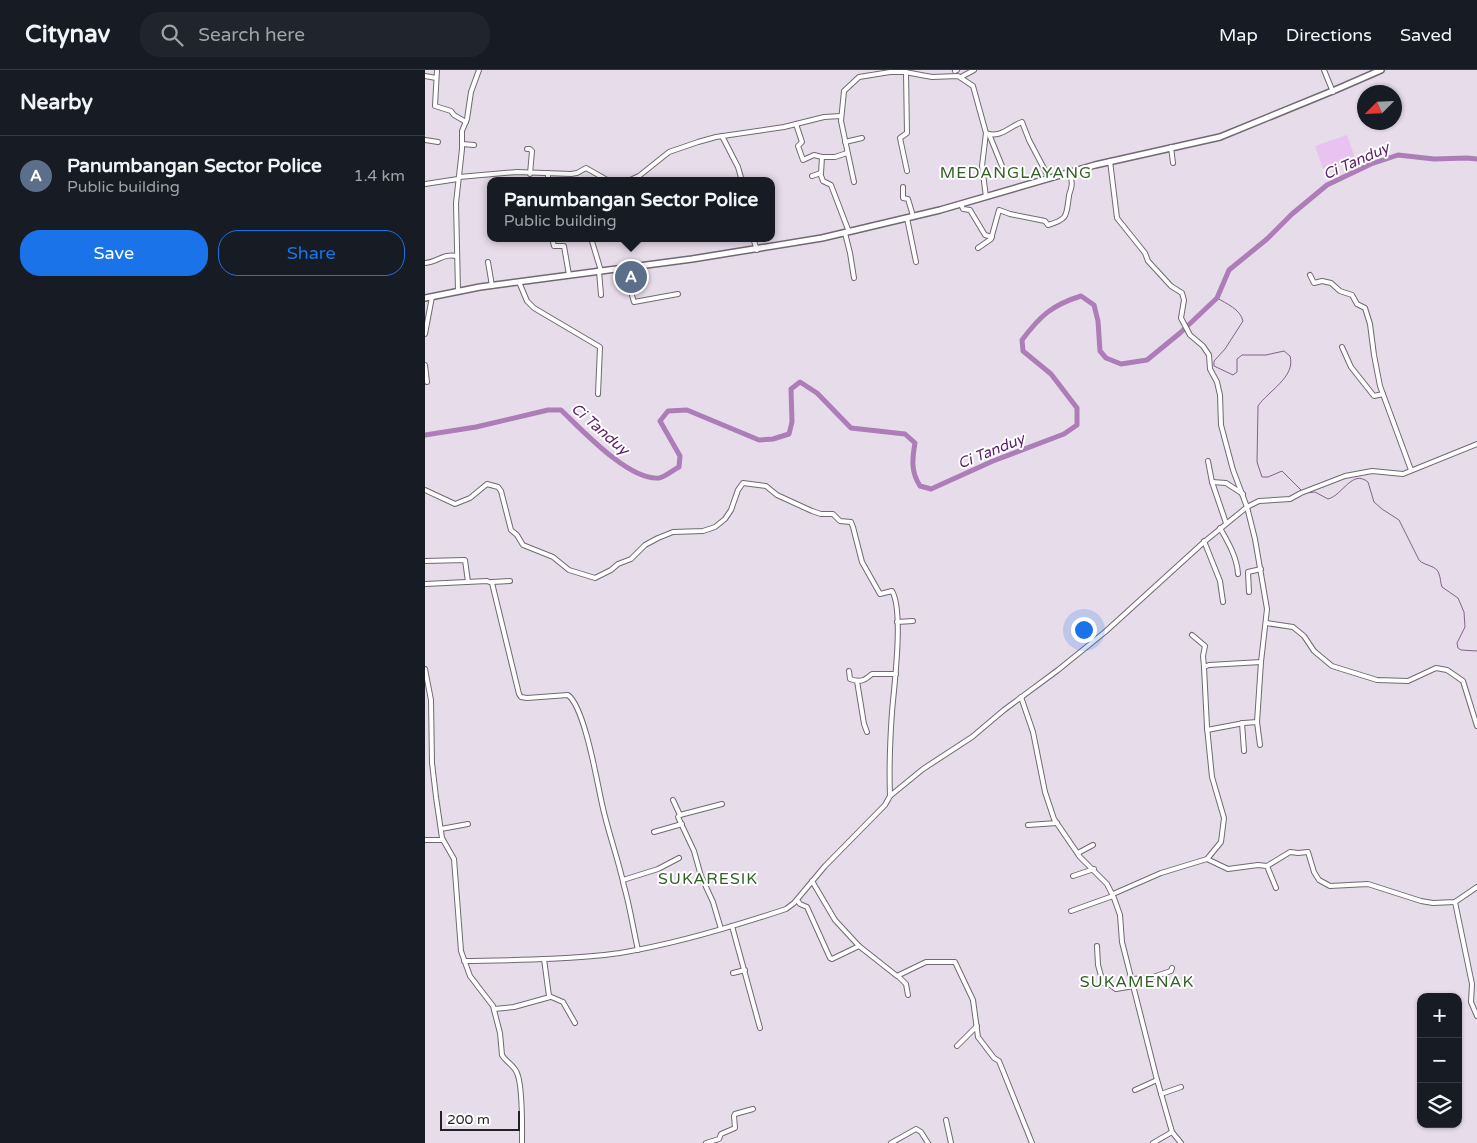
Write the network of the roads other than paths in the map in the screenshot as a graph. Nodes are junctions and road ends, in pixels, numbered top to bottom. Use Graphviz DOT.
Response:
graph roads {
  1 [pos="437,70"];
  2 [pos="479,70"];
  3 [pos="955,70"];
  4 [pos="974,70"];
  5 [pos="1324,70"];
  6 [pos="1381,70"];
  7 [pos="905,71"];
  8 [pos="425,76"];
  9 [pos="959,76"];
  10 [pos="436,78"];
  11 [pos="1333,92"];
  12 [pos="841,116"];
  13 [pos="466,122"];
  14 [pos="796,124"];
  15 [pos="988,134"];
  16 [pos="722,136"];
  17 [pos="862,138"];
  18 [pos="425,140"];
  19 [pos="438,142"];
  20 [pos="845,142"];
  21 [pos="462,144"];
  22 [pos="474,145"];
  23 [pos="1171,147"];
  24 [pos="527,149"];
  25 [pos="847,153"];
  26 [pos="822,157"];
  27 [pos="1110,161"];
  28 [pos="1173,162"];
  29 [pos="1001,166"];
  30 [pos="907,171"];
  31 [pos="1070,172"];
  32 [pos="548,173"];
  33 [pos="821,173"];
  34 [pos="530,174"];
  35 [pos="811,176"];
  36 [pos="548,177"];
  37 [pos="602,177"];
  38 [pos="637,177"];
  39 [pos="741,177"];
  40 [pos="459,178"];
  41 [pos="1049,178"];
  42 [pos="854,182"];
  43 [pos="425,184"];
  44 [pos="903,188"];
  45 [pos="986,197"];
  46 [pos="961,204"];
  47 [pos="910,217"];
  48 [pos="847,233"];
  49 [pos="992,238"];
  50 [pos="554,242"];
  51 [pos="592,242"];
  52 [pos="754,242"];
  53 [pos="978,248"];
  54 [pos="757,250"];
  55 [pos="457,256"];
  56 [pos="488,262"];
  57 [pos="916,262"];
  58 [pos="425,263"];
  59 [pos="624,268"];
  60 [pos="600,271"];
  61 [pos="569,275"];
  62 [pos="1310,275"];
  63 [pos="853,278"];
  64 [pos="519,282"];
  65 [pos="492,286"];
  66 [pos="458,290"];
  67 [pos="678,294"];
  68 [pos="601,295"];
  69 [pos="432,297"];
  70 [pos="425,298"];
  71 [pos="425,334"];
  72 [pos="1343,347"];
  73 [pos="425,365"];
  74 [pos="427,382"];
  75 [pos="598,394"];
  76 [pos="1383,394"];
  77 [pos="1477,444"];
  78 [pos="1208,461"];
  79 [pos="1411,470"];
  80 [pos="1212,482"];
  81 [pos="425,490"];
  82 [pos="1243,494"];
  83 [pos="1247,507"];
  84 [pos="1226,523"];
  85 [pos="1220,528"];
  86 [pos="1204,541"];
  87 [pos="425,562"];
  88 [pos="1261,569"];
  89 [pos="1238,574"];
  90 [pos="510,581"];
  91 [pos="468,582"];
  92 [pos="492,582"];
  93 [pos="425,584"];
  94 [pos="1249,592"];
  95 [pos="1223,602"];
  96 [pos="913,621"];
  97 [pos="897,622"];
  98 [pos="1266,623"];
  99 [pos="1193,635"];
  100 [pos="1261,662"];
  101 [pos="1204,666"];
  102 [pos="425,669"];
  103 [pos="849,671"];
  104 [pos="896,674"];
  105 [pos="857,681"];
  106 [pos="427,683"];
  107 [pos="1021,697"];
  108 [pos="1257,722"];
  109 [pos="1242,723"];
  110 [pos="1477,726"];
  111 [pos="1207,730"];
  112 [pos="867,732"];
  113 [pos="1259,745"];
  114 [pos="1244,751"];
  115 [pos="890,796"];
  116 [pos="673,800"];
  117 [pos="722,804"];
  118 [pos="680,815"];
  119 [pos="1057,823"];
  120 [pos="467,824"];
  121 [pos="682,824"];
  122 [pos="1028,825"];
  123 [pos="441,829"];
  124 [pos="655,832"];
  125 [pos="425,840"];
  126 [pos="443,840"];
  127 [pos="1093,845"];
  128 [pos="1078,853"];
  129 [pos="679,858"];
  130 [pos="1207,859"];
  131 [pos="1267,866"];
  132 [pos="1093,870"];
  133 [pos="1073,876"];
  134 [pos="623,880"];
  135 [pos="812,881"];
  136 [pos="1477,887"];
  137 [pos="1276,888"];
  138 [pos="1113,895"];
  139 [pos="797,900"];
  140 [pos="1455,902"];
  141 [pos="1071,911"];
  142 [pos="732,926"];
  143 [pos="721,929"];
  144 [pos="859,946"];
  145 [pos="1097,946"];
  146 [pos="638,950"];
  147 [pos="544,959"];
  148 [pos="464,961"];
  149 [pos="1172,968"];
  150 [pos="745,970"];
  151 [pos="733,972"];
  152 [pos="898,976"];
  153 [pos="1132,979"];
  154 [pos="1134,986"];
  155 [pos="1469,990"];
  156 [pos="1477,993"];
  157 [pos="908,995"];
  158 [pos="550,997"];
  159 [pos="494,1009"];
  160 [pos="1477,1016"];
  161 [pos="575,1023"];
  162 [pos="977,1026"];
  163 [pos="760,1028"];
  164 [pos="957,1046"];
  165 [pos="1157,1080"];
  166 [pos="1181,1087"];
  167 [pos="1135,1090"];
  168 [pos="1161,1094"];
  169 [pos="753,1109"];
  170 [pos="946,1120"];
  171 [pos="1172,1132"];
  172 [pos="522,1143"];
  173 [pos="706,1143"];
  174 [pos="891,1143"];
  175 [pos="928,1143"];
  176 [pos="951,1143"];
  177 [pos="1032,1143"];
  178 [pos="1153,1143"];
  179 [pos="1181,1143"];
  1 -- 10 [label="street"];
  2 -- 13 [label="street"];
  3 -- 9 [label="street"];
  4 -- 9 [label="street"];
  5 -- 11 [label="street"];
  6 -- 11 [label="main road"];
  7 -- 9 [label="street"];
  7 -- 12 [label="street"];
  7 -- 30 [label="street"];
  8 -- 10 [label="street"];
  9 -- 15 [label="street"];
  10 -- 13 [label="street"];
  11 -- 23 [label="main road"];
  12 -- 14 [label="street"];
  12 -- 20 [label="street"];
  13 -- 21 [label="street"];
  14 -- 16 [label="street"];
  14 -- 26 [label="street"];
  15 -- 29 [label="street"];
  15 -- 41 [label="street"];
  15 -- 45 [label="street"];
  16 -- 38 [label="street"];
  16 -- 39 [label="street"];
  17 -- 20 [label="street"];
  18 -- 19 [label="street"];
  20 -- 25 [label="street"];
  21 -- 22 [label="street"];
  21 -- 40 [label="street"];
  23 -- 27 [label="main road"];
  23 -- 28 [label="street"];
  24 -- 34 [label="street"];
  25 -- 26 [label="street"];
  25 -- 42 [label="street"];
  26 -- 33 [label="street"];
  27 -- 31 [label="main road"];
  27 -- 82 [label="street"];
  31 -- 41 [label="main road"];
  31 -- 49 [label="street"];
  32 -- 34 [label="street"];
  32 -- 36 [label="street"];
  32 -- 37 [label="street"];
  33 -- 35 [label="street"];
  33 -- 48 [label="street"];
  34 -- 40 [label="street"];
  40 -- 43 [label="street"];
  40 -- 55 [label="street"];
  41 -- 45 [label="main road"];
  44 -- 47 [label="street"];
  45 -- 46 [label="main road"];
  46 -- 47 [label="main road"];
  46 -- 49 [label="street"];
  47 -- 48 [label="main road"];
  47 -- 57 [label="street"];
  48 -- 54 [label="main road"];
  48 -- 63 [label="street"];
  49 -- 53 [label="street"];
  50 -- 61 [label="street"];
  51 -- 60 [label="street"];
  52 -- 54 [label="street"];
  54 -- 59 [label="main road"];
  55 -- 58 [label="street"];
  55 -- 66 [label="street"];
  56 -- 65 [label="street"];
  59 -- 60 [label="main road"];
  59 -- 67 [label="street"];
  60 -- 61 [label="main road"];
  60 -- 68 [label="street"];
  61 -- 64 [label="main road"];
  62 -- 76 [label="street"];
  64 -- 65 [label="main road"];
  64 -- 75 [label="street"];
  65 -- 66 [label="main road"];
  66 -- 69 [label="main road"];
  69 -- 70 [label="main road"];
  69 -- 71 [label="street"];
  72 -- 76 [label="street"];
  73 -- 74 [label="street"];
  76 -- 79 [label="street"];
  77 -- 79 [label="street"];
  78 -- 80 [label="street"];
  79 -- 83 [label="street"];
  80 -- 82 [label="street"];
  80 -- 84 [label="street"];
  81 -- 97 [label="street"];
  82 -- 83 [label="street"];
  83 -- 84 [label="street"];
  83 -- 88 [label="street"];
  84 -- 85 [label="street"];
  85 -- 86 [label="street"];
  85 -- 89 [label="street"];
  86 -- 95 [label="street"];
  86 -- 107 [label="street"];
  87 -- 91 [label="street"];
  88 -- 94 [label="street"];
  88 -- 98 [label="street"];
  90 -- 92 [label="street"];
  91 -- 92 [label="street"];
  91 -- 93 [label="street"];
  92 -- 134 [label="street"];
  96 -- 97 [label="street"];
  97 -- 104 [label="street"];
  98 -- 100 [label="street"];
  98 -- 110 [label="street"];
  99 -- 101 [label="street"];
  100 -- 101 [label="street"];
  100 -- 108 [label="street"];
  101 -- 111 [label="street"];
  102 -- 106 [label="street"];
  103 -- 105 [label="street"];
  104 -- 105 [label="street"];
  104 -- 115 [label="street"];
  105 -- 112 [label="street"];
  106 -- 123 [label="street"];
  107 -- 115 [label="street"];
  107 -- 119 [label="street"];
  108 -- 109 [label="street"];
  108 -- 113 [label="street"];
  109 -- 111 [label="street"];
  109 -- 114 [label="street"];
  111 -- 130 [label="street"];
  115 -- 135 [label="street"];
  116 -- 118 [label="street"];
  117 -- 118 [label="street"];
  118 -- 121 [label="street"];
  119 -- 122 [label="street"];
  119 -- 128 [label="street"];
  120 -- 123 [label="street"];
  121 -- 124 [label="street"];
  121 -- 143 [label="street"];
  123 -- 126 [label="street"];
  125 -- 126 [label="street"];
  126 -- 148 [label="street"];
  127 -- 128 [label="street"];
  128 -- 132 [label="street"];
  129 -- 134 [label="street"];
  130 -- 131 [label="street"];
  130 -- 138 [label="street"];
  131 -- 137 [label="street"];
  131 -- 140 [label="street"];
  132 -- 133 [label="street"];
  132 -- 138 [label="street"];
  134 -- 146 [label="street"];
  135 -- 139 [label="street"];
  135 -- 144 [label="street"];
  136 -- 140 [label="street"];
  138 -- 141 [label="street"];
  138 -- 153 [label="street"];
  139 -- 142 [label="street"];
  139 -- 144 [label="street"];
  140 -- 155 [label="street"];
  142 -- 143 [label="street"];
  142 -- 150 [label="street"];
  143 -- 146 [label="street"];
  144 -- 152 [label="street"];
  145 -- 154 [label="street"];
  146 -- 147 [label="street"];
  147 -- 148 [label="street"];
  147 -- 158 [label="street"];
  148 -- 159 [label="street"];
  149 -- 153 [label="street"];
  150 -- 151 [label="street"];
  150 -- 163 [label="street"];
  152 -- 157 [label="street"];
  152 -- 162 [label="street"];
  153 -- 154 [label="street"];
  154 -- 165 [label="street"];
  155 -- 156 [label="street"];
  155 -- 160 [label="street"];
  158 -- 159 [label="street"];
  158 -- 161 [label="street"];
  159 -- 172 [label="street"];
  162 -- 164 [label="street"];
  162 -- 177 [label="street"];
  165 -- 167 [label="street"];
  165 -- 168 [label="street"];
  166 -- 168 [label="street"];
  168 -- 171 [label="street"];
  169 -- 173 [label="street"];
  170 -- 176 [label="street"];
  171 -- 178 [label="street"];
  171 -- 179 [label="street"];
  174 -- 175 [label="street"];
}
